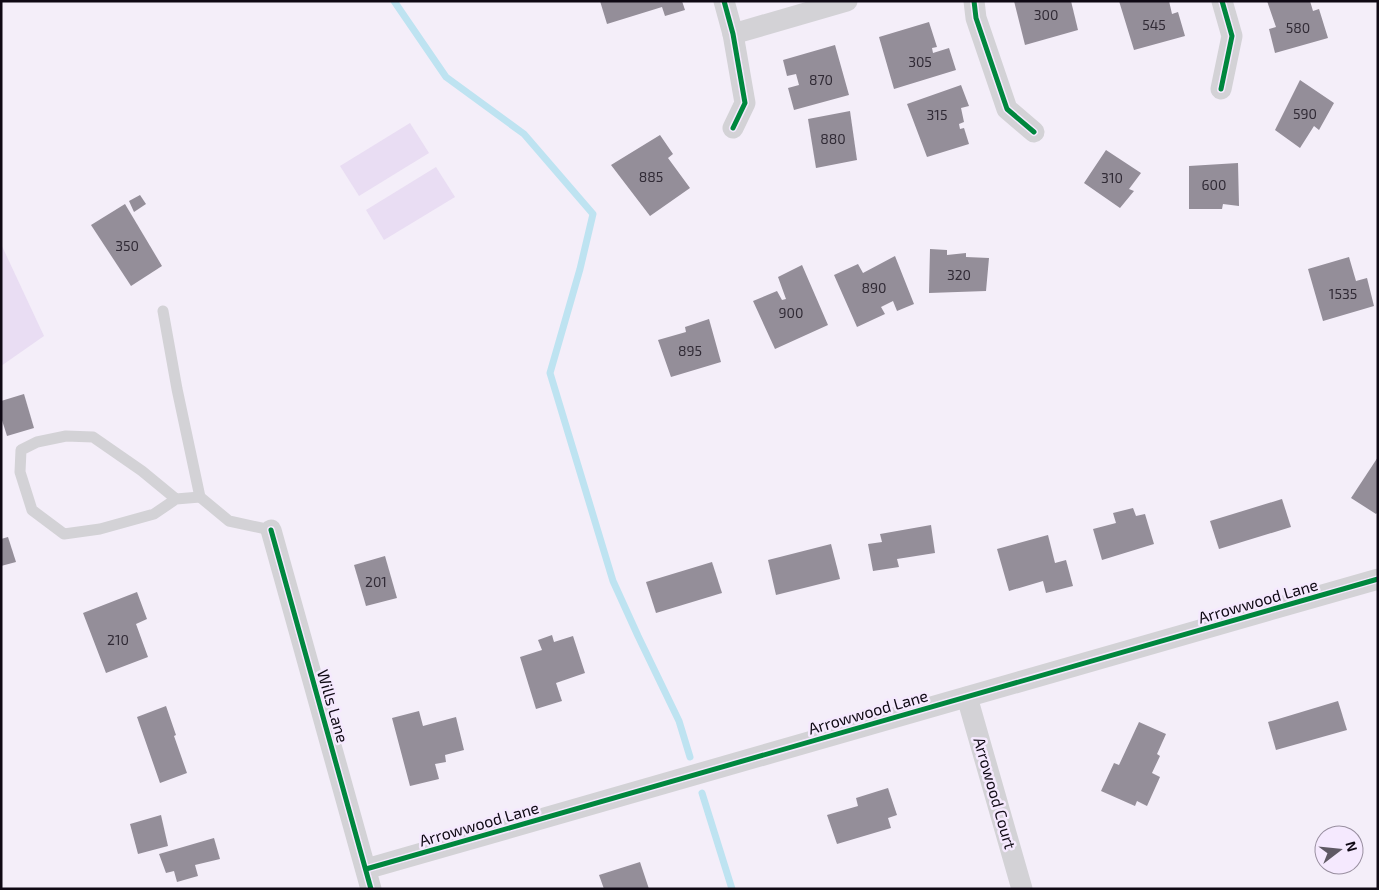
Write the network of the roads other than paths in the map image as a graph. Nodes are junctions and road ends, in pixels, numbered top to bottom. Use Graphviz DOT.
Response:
graph roads {
  1 [pos="724,1"];
  2 [pos="847,1"];
  3 [pos="974,1"];
  4 [pos="1222,1"];
  5 [pos="733,34"];
  6 [pos="1221,89"];
  7 [pos="733,128"];
  8 [pos="1034,132"];
  9 [pos="163,311"];
  10 [pos="200,498"];
  11 [pos="176,499"];
  12 [pos="271,530"];
  13 [pos="1378,579"];
  14 [pos="967,697"];
  15 [pos="368,879"];
  16 [pos="1022,889"];
  1 -- 5 [label="street"];
  2 -- 5 [label="street"];
  3 -- 8 [label="street"];
  4 -- 6 [label="street"];
  5 -- 7 [label="street"];
  9 -- 10 [label="lane"];
  10 -- 11 [label="lane"];
  10 -- 12 [label="lane"];
  11 -- 11 [label="lane"];
  12 -- 15 [label="street, Wills Lane"];
  13 -- 14 [label="street, Arrowwood Lane"];
  14 -- 15 [label="street, Arrowwood Lane"];
  14 -- 16 [label="street, Arrowood Court"];
}
